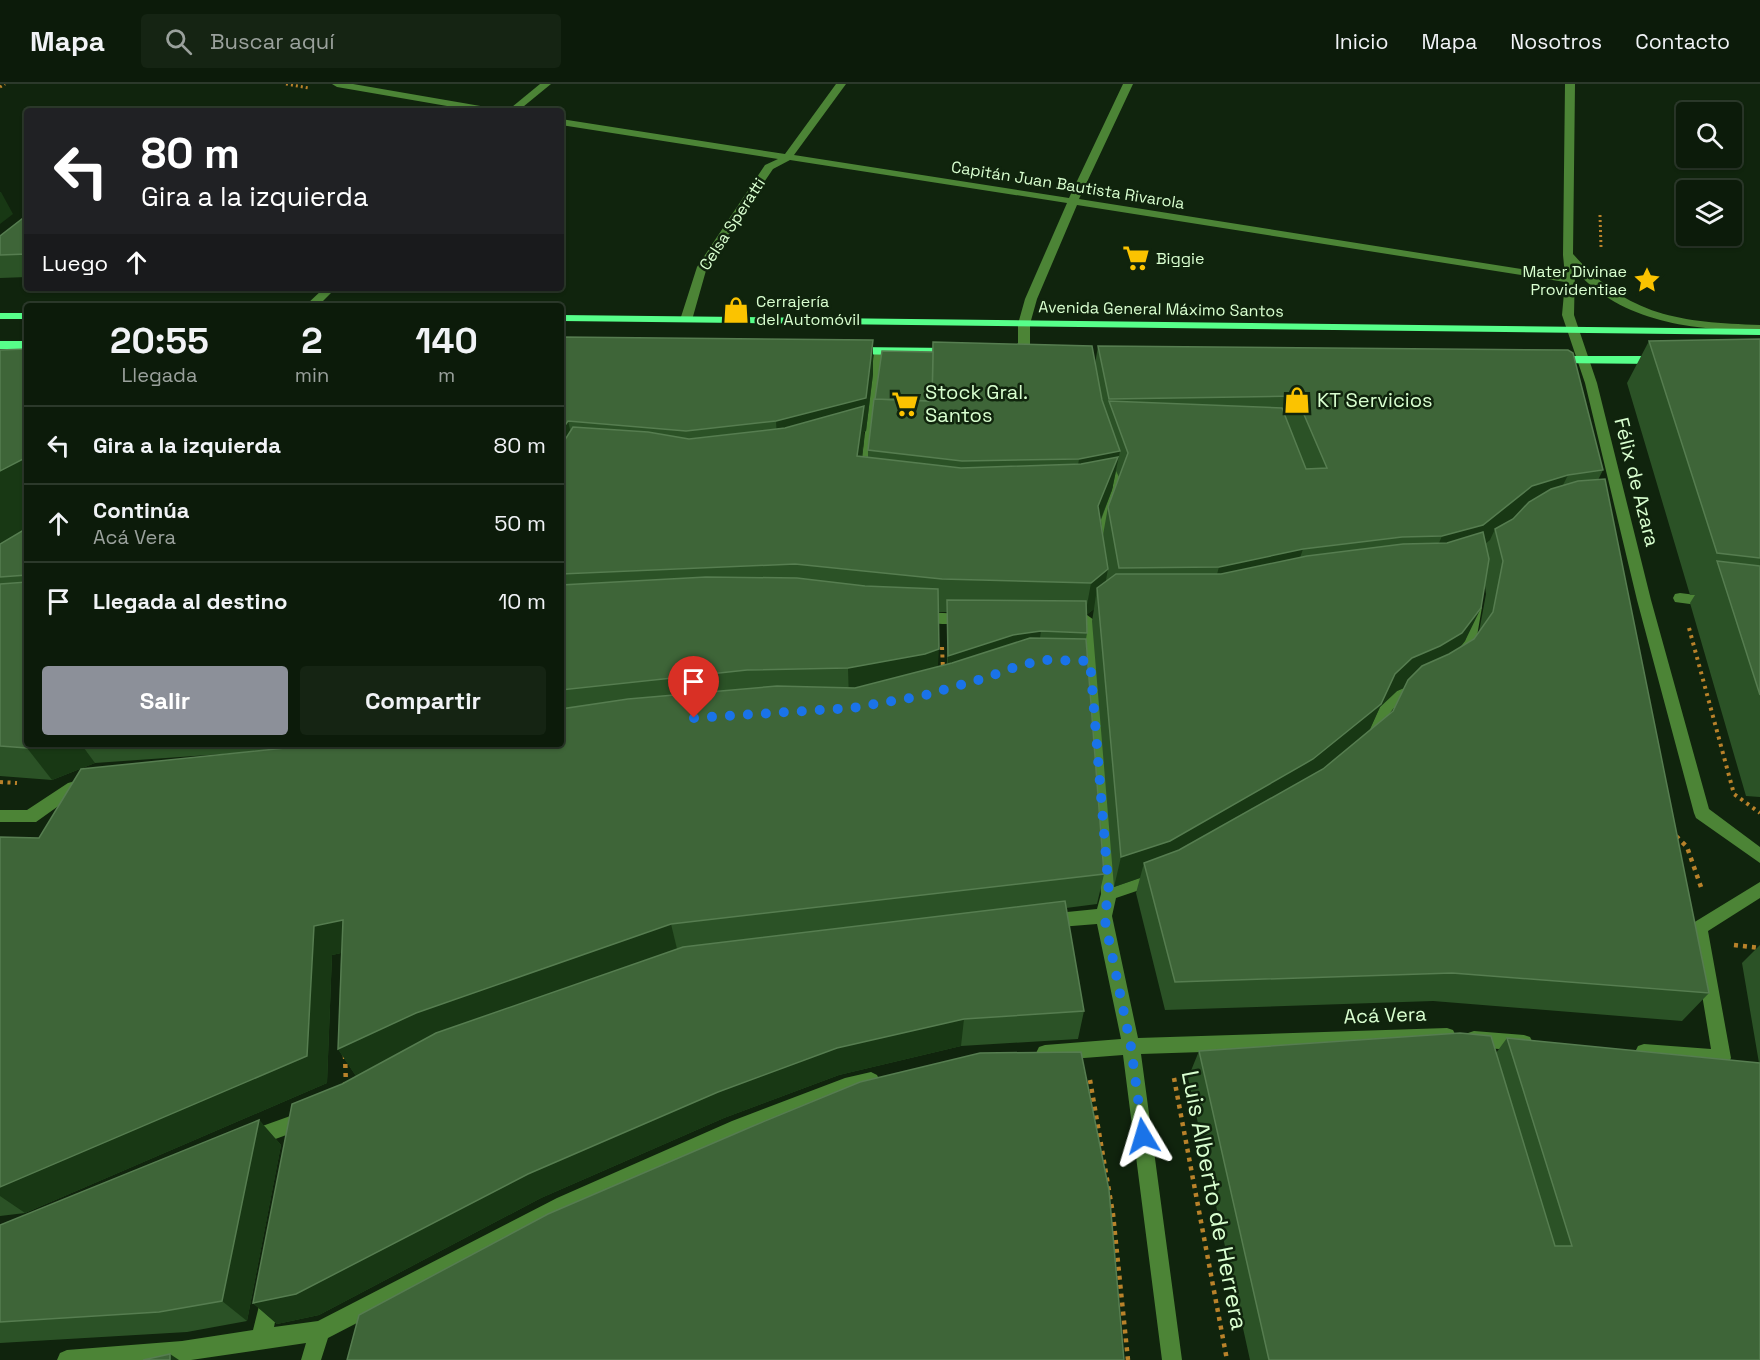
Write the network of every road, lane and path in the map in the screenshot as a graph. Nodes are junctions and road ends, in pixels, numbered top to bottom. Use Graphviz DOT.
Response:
graph roads {
  1 [pos="5,84"];
  2 [pos="337,84"];
  3 [pos="546,84"];
  4 [pos="841,84"];
  5 [pos="1128,84"];
  6 [pos="1570,84"];
  7 [pos="0,87"];
  8 [pos="475,108"];
  9 [pos="516,108"];
  10 [pos="564,122"];
  11 [pos="787,158"];
  12 [pos="1073,201"];
  13 [pos="1568,255"];
  14 [pos="1570,280"];
  15 [pos="327,291"];
  16 [pos="314,303"];
  17 [pos="0,316"];
  18 [pos="24,316"];
  19 [pos="564,318"];
  20 [pos="686,320"];
  21 [pos="1024,324"];
  22 [pos="1760,328"];
  23 [pos="1572,331"];
  24 [pos="1760,332"];
  25 [pos="0,345"];
  26 [pos="24,345"];
  27 [pos="844,351"];
  28 [pos="880,352"];
  29 [pos="968,352"];
  30 [pos="1024,353"];
  31 [pos="1668,359"];
  32 [pos="1548,360"];
  33 [pos="1581,360"];
  34 [pos="1104,444"];
  35 [pos="876,487"];
  36 [pos="1101,562"];
  37 [pos="1478,593"];
  38 [pos="1680,598"];
  39 [pos="1726,604"];
  40 [pos="906,616"];
  41 [pos="941,619"];
  42 [pos="986,619"];
  43 [pos="1053,620"];
  44 [pos="1451,667"];
  45 [pos="1436,677"];
  46 [pos="943,678"];
  47 [pos="1356,753"];
  48 [pos="100,780"];
  49 [pos="0,816"];
  50 [pos="1760,856"];
  51 [pos="1173,869"];
  52 [pos="1760,889"];
  53 [pos="1109,894"];
  54 [pos="1104,916"];
  55 [pos="1031,922"];
  56 [pos="345,1043"];
  57 [pos="1538,1044"];
  58 [pos="1168,1046"];
  59 [pos="1131,1047"];
  60 [pos="1085,1050"];
  61 [pos="1630,1051"];
  62 [pos="1030,1054"];
  63 [pos="888,1077"];
  64 [pos="346,1102"];
  65 [pos="304,1120"];
  66 [pos="300,1143"];
  67 [pos="239,1144"];
  68 [pos="273,1281"];
  69 [pos="320,1331"];
  70 [pos="262,1339"];
  71 [pos="67,1360"];
  72 [pos="311,1360"];
  73 [pos="1128,1360"];
  74 [pos="1172,1360"];
  75 [pos="1227,1360"];
  1 -- 7 [label="path"];
  2 -- 8 [label="street"];
  3 -- 9 [label="street"];
  4 -- 11 [label="street, Celsa Speratti"];
  5 -- 12 [label="street"];
  6 -- 13 [label="street, Félix de Azara"];
  10 -- 11 [label="street, Capitán Juan Bautista Rivarola"];
  11 -- 12 [label="street, Capitán Juan Bautista Rivarola"];
  11 -- 20 [label="street, Celsa Speratti"];
  12 -- 14 [label="street, Capitán Juan Bautista Rivarola"];
  12 -- 21 [label="street"];
  13 -- 14 [label="street, Félix de Azara"];
  13 -- 22 [label="street"];
  14 -- 23 [label="street, Félix de Azara"];
  15 -- 16 [label="street"];
  17 -- 18 [label="main road"];
  19 -- 20 [label="main road, Avenida General Máximo Santos"];
  20 -- 21 [label="main road, Avenida General Máximo Santos"];
  21 -- 23 [label="main road, Avenida General Máximo Santos"];
  21 -- 30 [label="street"];
  23 -- 24 [label="main road, Avenida General Máximo Santos"];
  23 -- 33 [label="street, Félix de Azara"];
  25 -- 26 [label="main road"];
  27 -- 28 [label="main road"];
  28 -- 29 [label="main road"];
  28 -- 35 [label="street"];
  31 -- 33 [label="main road"];
  32 -- 33 [label="main road"];
  33 -- 50 [label="street, Félix de Azara"];
  34 -- 36 [label="street"];
  37 -- 44 [label="street"];
  38 -- 39 [label="street"];
  40 -- 41 [label="street"];
  41 -- 42 [label="street"];
  41 -- 46 [label="path"];
  43 -- 53 [label="street"];
  45 -- 47 [label="street"];
  48 -- 49 [label="street"];
  51 -- 53 [label="street"];
  52 -- 61 [label="street"];
  53 -- 54 [label="street"];
  54 -- 55 [label="street"];
  54 -- 59 [label="street"];
  56 -- 64 [label="path"];
  57 -- 58 [label="street, Acá Vera"];
  58 -- 59 [label="street, Acá Vera"];
  58 -- 75 [label="path, Luis Alberto de Herrera"];
  59 -- 60 [label="street, Acá Vera"];
  59 -- 74 [label="street"];
  60 -- 62 [label="street, Acá Vera"];
  60 -- 73 [label="path"];
  63 -- 69 [label="street"];
  64 -- 65 [label="street"];
  65 -- 66 [label="street"];
  65 -- 67 [label="street"];
  68 -- 70 [label="street"];
  69 -- 70 [label="street"];
  69 -- 72 [label="street"];
  70 -- 71 [label="street"];
}
